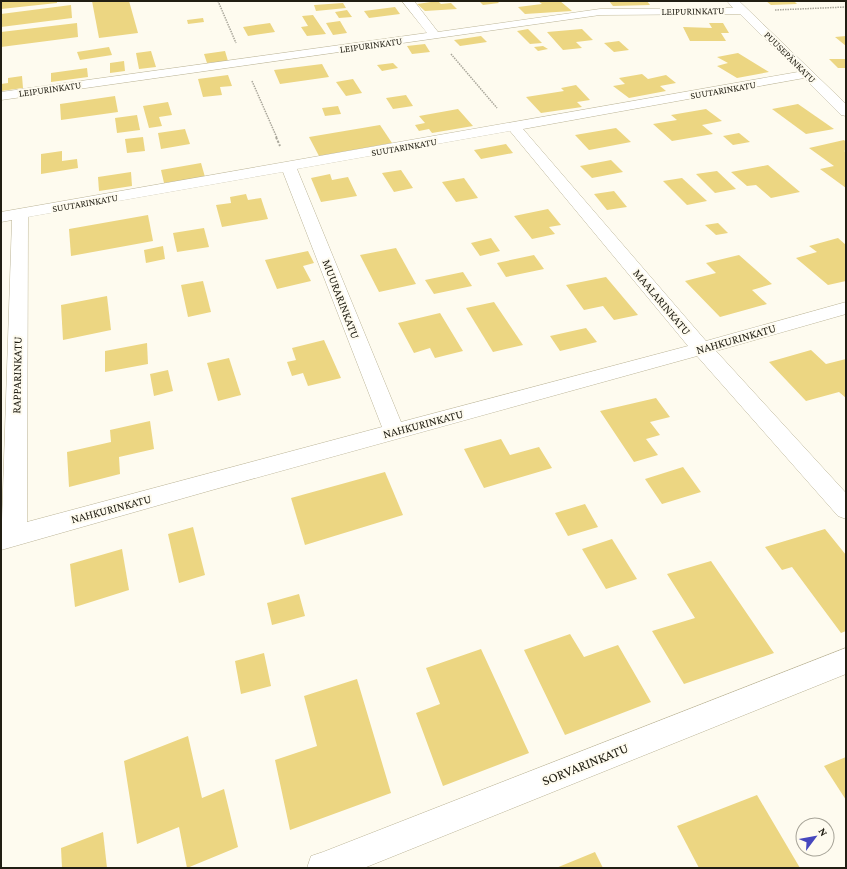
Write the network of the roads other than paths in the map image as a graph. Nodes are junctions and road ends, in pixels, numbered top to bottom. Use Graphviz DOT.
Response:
graph roads {
  1 [pos="408,1"];
  2 [pos="591,1"];
  3 [pos="733,1"];
  4 [pos="743,10"];
  5 [pos="600,12"];
  6 [pos="435,36"];
  7 [pos="807,74"];
  8 [pos="1,96"];
  9 [pos="846,112"];
  10 [pos="514,127"];
  11 [pos="289,167"];
  12 [pos="10,216"];
  13 [pos="846,308"];
  14 [pos="702,349"];
  15 [pos="394,431"];
  16 [pos="846,510"];
  17 [pos="8,538"];
  18 [pos="846,661"];
  19 [pos="323,868"];
  1 -- 6 [label="street"];
  2 -- 5 [label="street"];
  3 -- 4 [label="street, PUUSEPÄNKATU"];
  4 -- 5 [label="street, LEIPURINKATU"];
  4 -- 7 [label="street, PUUSEPÄNKATU"];
  5 -- 6 [label="street, LEIPURINKATU"];
  6 -- 8 [label="street, LEIPURINKATU"];
  7 -- 9 [label="street, PUUSEPÄNKATU"];
  7 -- 10 [label="street, SUUTARINKATU"];
  10 -- 11 [label="street, SUUTARINKATU"];
  10 -- 14 [label="street, MAALARINKATU"];
  11 -- 12 [label="street, SUUTARINKATU"];
  11 -- 15 [label="street, MUURARINKATU"];
  12 -- 17 [label="street, RAPPARINKATU"];
  13 -- 14 [label="street, NAHKURINKATU"];
  14 -- 15 [label="street, NAHKURINKATU"];
  14 -- 16 [label="street, MAALARINKATU"];
  15 -- 17 [label="street, NAHKURINKATU"];
  18 -- 19 [label="street, SORVARINKATU"];
}
